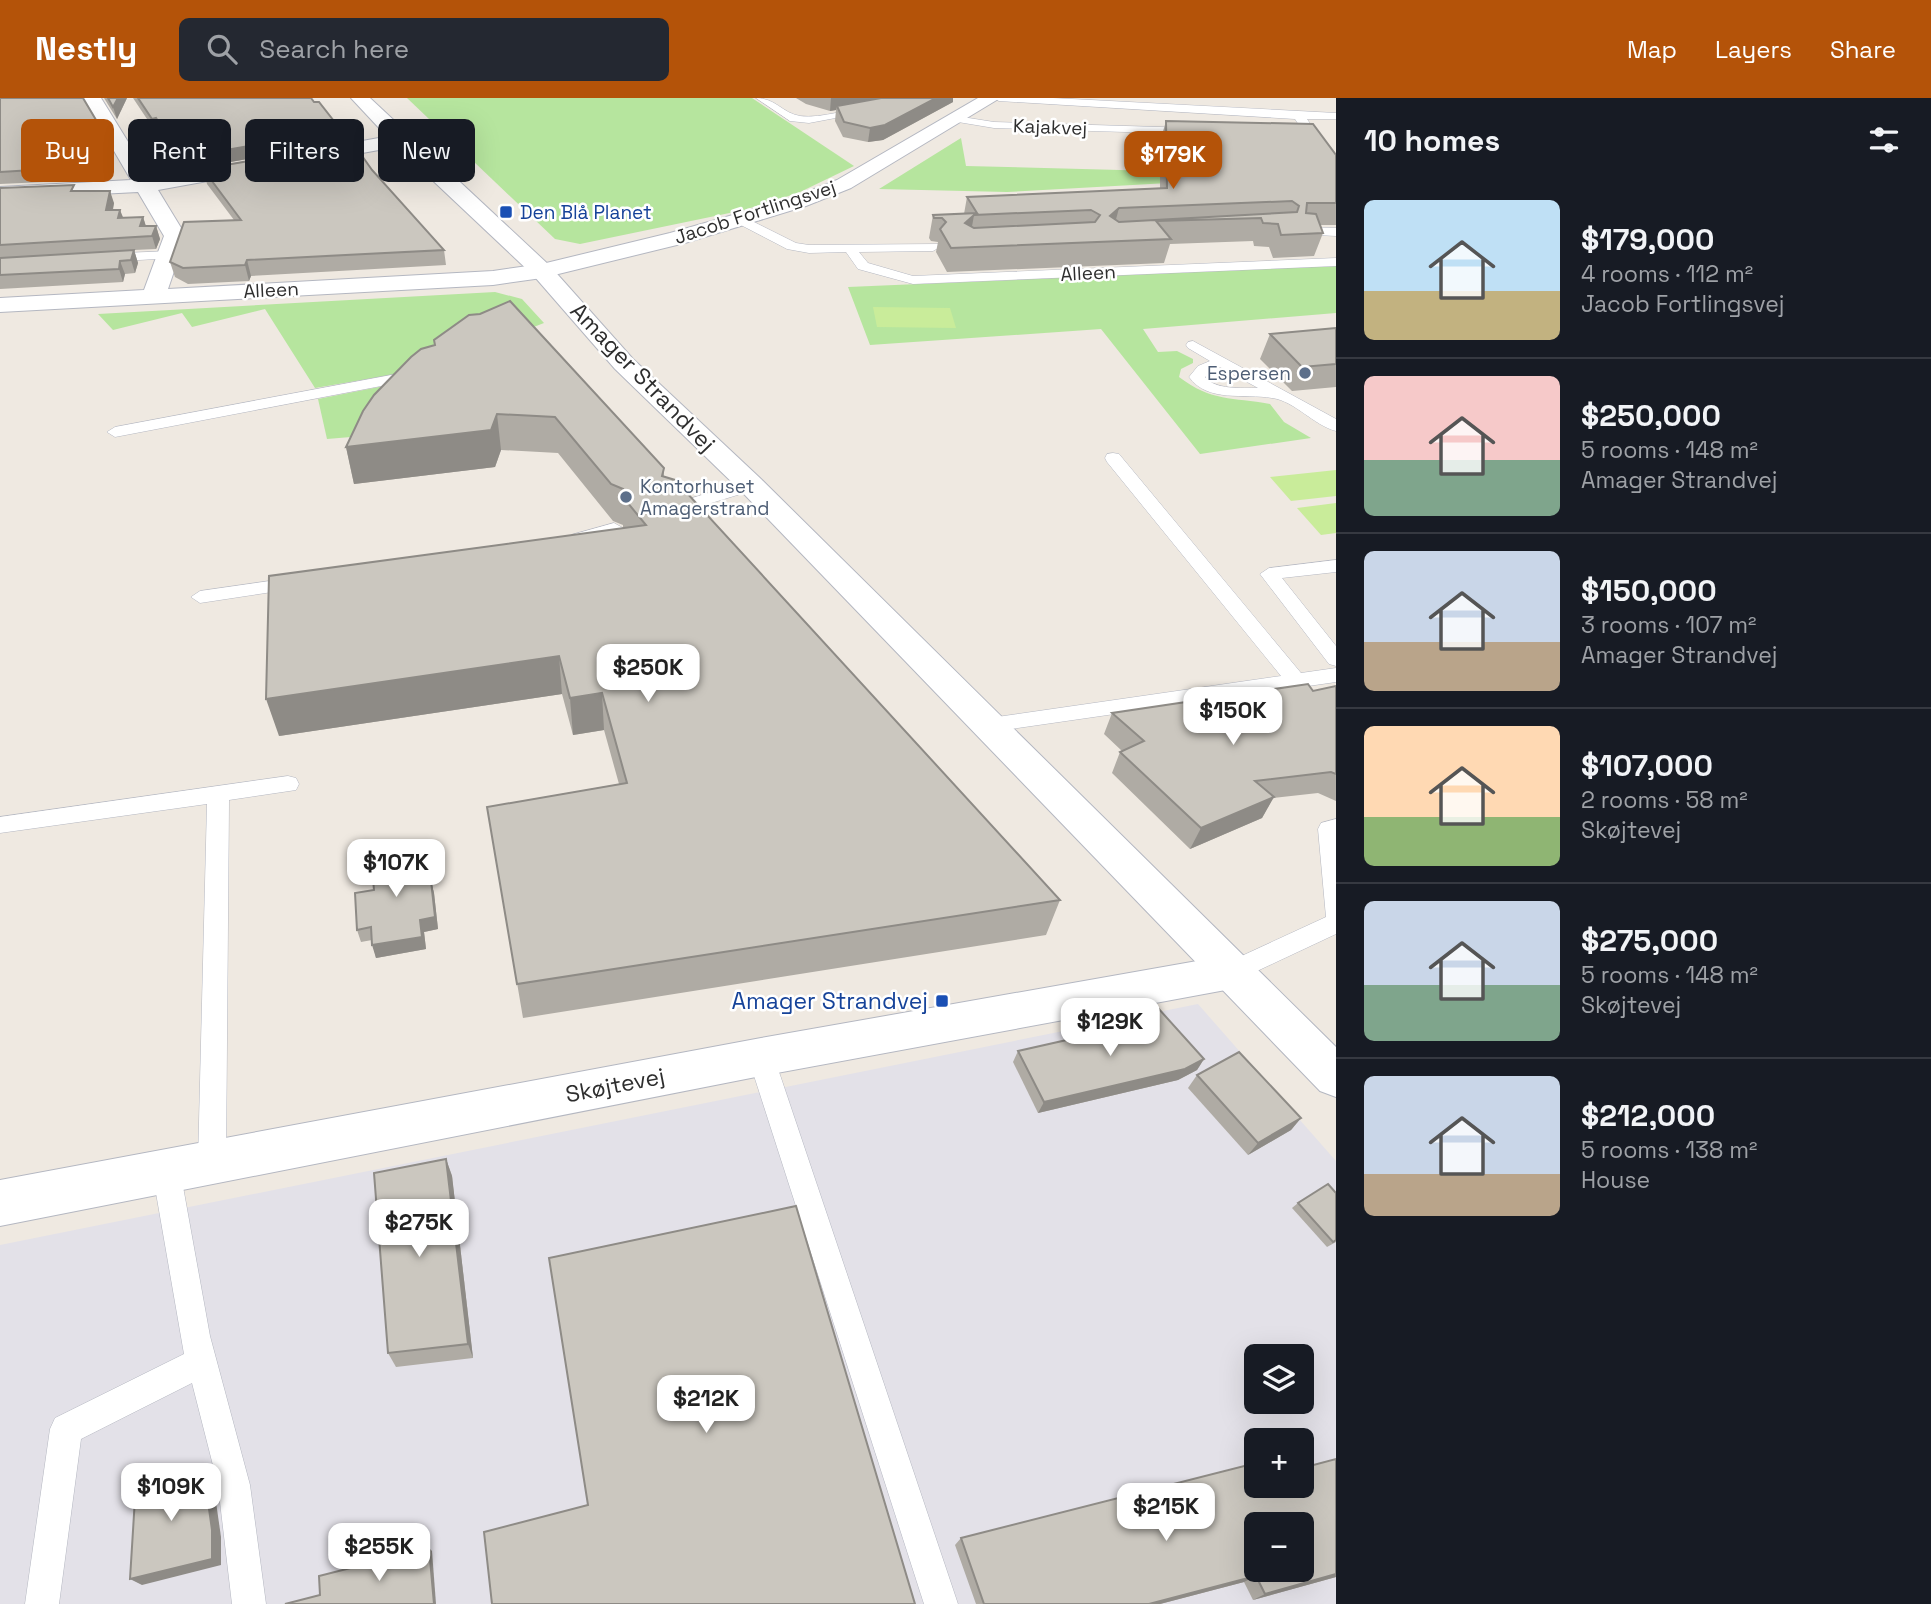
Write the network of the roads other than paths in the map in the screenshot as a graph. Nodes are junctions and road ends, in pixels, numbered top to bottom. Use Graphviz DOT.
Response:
graph roads {
  1 [pos="92,98"];
  2 [pos="360,98"];
  3 [pos="761,98"];
  4 [pos="891,98"];
  5 [pos="992,98"];
  6 [pos="999,98"];
  7 [pos="1152,98"];
  8 [pos="1204,98"];
  9 [pos="1263,98"];
  10 [pos="1261,115"];
  11 [pos="1299,116"];
  12 [pos="1336,116"];
  13 [pos="381,119"];
  14 [pos="956,119"];
  15 [pos="1205,131"];
  16 [pos="378,143"];
  17 [pos="1336,172"];
  18 [pos="447,182"];
  19 [pos="144,186"];
  20 [pos="0,194"];
  21 [pos="742,220"];
  22 [pos="1304,231"];
  23 [pos="1336,232"];
  24 [pos="933,247"];
  25 [pos="850,249"];
  26 [pos="169,255"];
  27 [pos="87,259"];
  28 [pos="1336,261"];
  29 [pos="542,271"];
  30 [pos="153,296"];
  31 [pos="0,305"];
  32 [pos="1193,345"];
  33 [pos="1221,361"];
  34 [pos="431,378"];
  35 [pos="1279,393"];
  36 [pos="1336,426"];
  37 [pos="115,432"];
  38 [pos="1113,458"];
  39 [pos="751,485"];
  40 [pos="672,510"];
  41 [pos="614,528"];
  42 [pos="556,546"];
  43 [pos="1336,566"];
  44 [pos="321,580"];
  45 [pos="200,597"];
  46 [pos="1336,659"];
  47 [pos="1336,675"];
  48 [pos="1296,681"];
  49 [pos="990,725"];
  50 [pos="288,783"];
  51 [pos="218,795"];
  52 [pos="0,825"];
  53 [pos="1336,827"];
  54 [pos="1336,915"];
  55 [pos="1336,923"];
  56 [pos="1231,972"];
  57 [pos="761,1058"];
  58 [pos="1336,1077"];
  59 [pos="212,1163"];
  60 [pos="166,1170"];
  61 [pos="0,1203"];
  62 [pos="202,1362"];
  63 [pos="42,1604"];
  64 [pos="249,1604"];
  65 [pos="941,1604"];
  1 -- 19 [label="street"];
  2 -- 13 [label="street, Amager Strandvej"];
  3 -- 4 [label="lane"];
  5 -- 14 [label="street, Jacob Fortlingsvej"];
  6 -- 10 [label="lane"];
  7 -- 8 [label="lane"];
  9 -- 10 [label="lane"];
  10 -- 11 [label="lane"];
  11 -- 12 [label="lane"];
  11 -- 17 [label="lane"];
  14 -- 15 [label="lane, Kajakvej"];
  14 -- 21 [label="street, Jacob Fortlingsvej"];
  16 -- 19 [label="street"];
  18 -- 29 [label="street, Amager Strandvej"];
  19 -- 20 [label="street"];
  19 -- 26 [label="street"];
  21 -- 25 [label="lane"];
  21 -- 29 [label="street, Jacob Fortlingsvej"];
  22 -- 23 [label="lane"];
  24 -- 25 [label="lane"];
  25 -- 28 [label="lane, Alleen"];
  26 -- 27 [label="lane"];
  26 -- 30 [label="street"];
  29 -- 30 [label="street, Alleen"];
  29 -- 39 [label="street, Amager Strandvej"];
  30 -- 31 [label="street, Alleen"];
  32 -- 33 [label="lane"];
  33 -- 35 [label="lane"];
  33 -- 35 [label="lane"];
  34 -- 37 [label="lane"];
  35 -- 36 [label="lane"];
  38 -- 48 [label="lane"];
  39 -- 40 [label="lane"];
  39 -- 49 [label="street, Amager Strandvej"];
  41 -- 42 [label="lane"];
  43 -- 46 [label="lane"];
  44 -- 45 [label="lane"];
  47 -- 48 [label="lane"];
  48 -- 49 [label="lane"];
  49 -- 56 [label="street, Amager Strandvej"];
  50 -- 51 [label="lane"];
  51 -- 52 [label="lane"];
  51 -- 59 [label="lane"];
  53 -- 54 [label="lane"];
  55 -- 56 [label="lane"];
  56 -- 57 [label="street, Skøjtevej"];
  56 -- 58 [label="street, Amager Strandvej"];
  57 -- 59 [label="street, Skøjtevej"];
  57 -- 65 [label="lane"];
  59 -- 60 [label="street, Skøjtevej"];
  60 -- 61 [label="street, Skøjtevej"];
  60 -- 62 [label="lane"];
  62 -- 63 [label="lane"];
  62 -- 64 [label="lane"];
}
